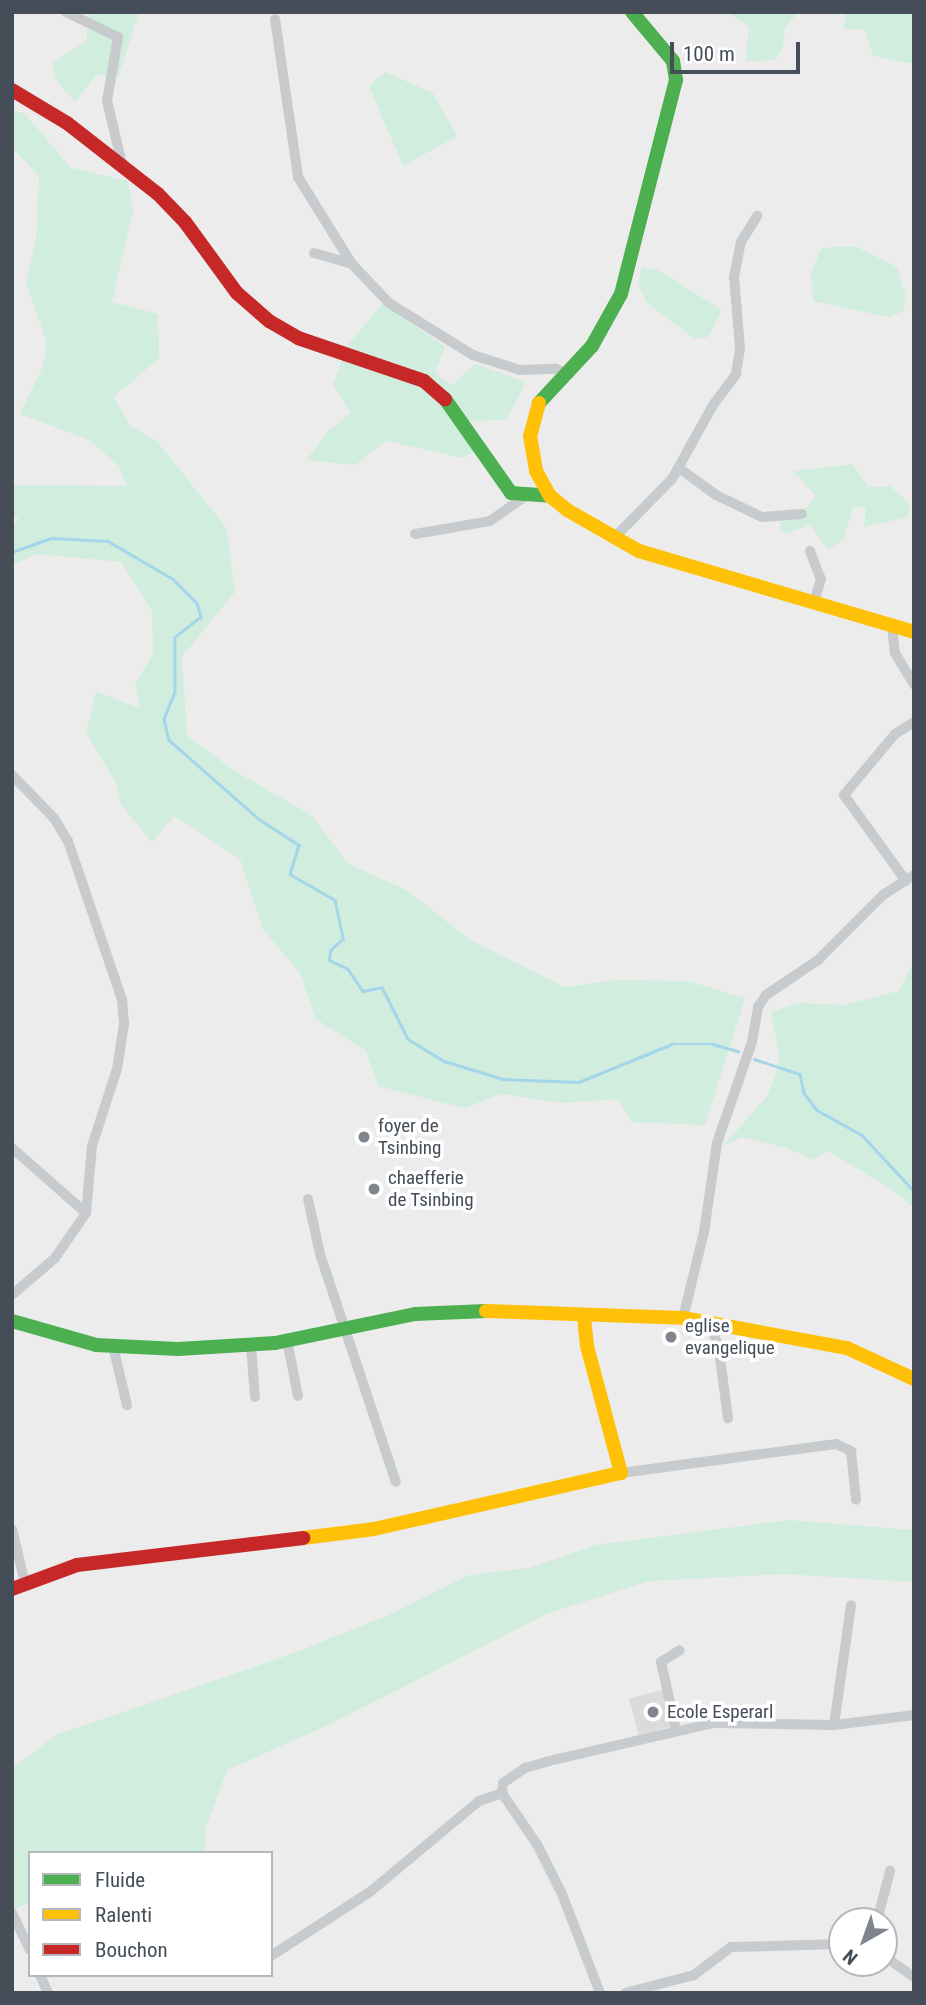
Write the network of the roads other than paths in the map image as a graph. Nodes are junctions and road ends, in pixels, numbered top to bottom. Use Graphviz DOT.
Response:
graph roads {
  1 [pos="66,12"];
  2 [pos="632,12"];
  3 [pos="275,19"];
  4 [pos="12,90"];
  5 [pos="122,164"];
  6 [pos="757,216"];
  7 [pos="314,253"];
  8 [pos="352,264"];
  9 [pos="569,374"];
  10 [pos="679,468"];
  11 [pos="550,496"];
  12 [pos="524,497"];
  13 [pos="802,514"];
  14 [pos="415,534"];
  15 [pos="613,539"];
  16 [pos="810,551"];
  17 [pos="814,602"];
  18 [pos="891,626"];
  19 [pos="914,632"];
  20 [pos="914,685"];
  21 [pos="914,722"];
  22 [pos="12,775"];
  23 [pos="910,878"];
  24 [pos="12,1148"];
  25 [pos="308,1199"];
  26 [pos="86,1213"];
  27 [pos="12,1294"];
  28 [pos="584,1317"];
  29 [pos="683,1318"];
  30 [pos="12,1321"];
  31 [pos="710,1322"];
  32 [pos="345,1326"];
  33 [pos="287,1340"];
  34 [pos="251,1345"];
  35 [pos="113,1346"];
  36 [pos="914,1379"];
  37 [pos="298,1396"];
  38 [pos="254,1397"];
  39 [pos="127,1405"];
  40 [pos="728,1418"];
  41 [pos="621,1472"];
  42 [pos="396,1482"];
  43 [pos="856,1500"];
  44 [pos="12,1529"];
  45 [pos="19,1586"];
  46 [pos="851,1605"];
  47 [pos="680,1650"];
  48 [pos="914,1714"];
  49 [pos="834,1725"];
  50 [pos="676,1730"];
  51 [pos="502,1793"];
  52 [pos="890,1871"];
  53 [pos="881,1907"];
  54 [pos="12,1913"];
  55 [pos="828,1944"];
  56 [pos="28,1946"];
  57 [pos="273,1955"];
  58 [pos="898,1965"];
  59 [pos="914,1976"];
  60 [pos="41,1977"];
  61 [pos="48,1993"];
  62 [pos="600,1993"];
  63 [pos="625,1993"];
  1 -- 5 [label="street"];
  2 -- 9 [label="street"];
  3 -- 8 [label="street"];
  4 -- 5 [label="street"];
  5 -- 12 [label="street"];
  6 -- 10 [label="street"];
  7 -- 8 [label="street"];
  8 -- 9 [label="street"];
  9 -- 11 [label="street"];
  10 -- 13 [label="street"];
  10 -- 15 [label="street"];
  11 -- 12 [label="street"];
  11 -- 15 [label="street"];
  12 -- 14 [label="street"];
  15 -- 17 [label="street"];
  16 -- 17 [label="street"];
  17 -- 18 [label="street"];
  18 -- 19 [label="street"];
  18 -- 20 [label="street"];
  21 -- 23 [label="street"];
  22 -- 26 [label="street"];
  23 -- 29 [label="street"];
  24 -- 26 [label="street"];
  25 -- 32 [label="street"];
  26 -- 27 [label="street"];
  28 -- 29 [label="street"];
  28 -- 32 [label="street"];
  28 -- 41 [label="street"];
  29 -- 31 [label="street"];
  30 -- 35 [label="street"];
  31 -- 36 [label="street"];
  31 -- 40 [label="street"];
  32 -- 33 [label="street"];
  32 -- 42 [label="street"];
  33 -- 34 [label="street"];
  33 -- 37 [label="street"];
  34 -- 35 [label="street"];
  34 -- 38 [label="street"];
  35 -- 39 [label="street"];
  41 -- 43 [label="street"];
  41 -- 45 [label="street"];
  44 -- 45 [label="street"];
  46 -- 49 [label="street"];
  47 -- 50 [label="street"];
  48 -- 49 [label="street"];
  49 -- 50 [label="street"];
  50 -- 51 [label="street"];
  51 -- 57 [label="street"];
  51 -- 62 [label="street"];
  52 -- 53 [label="street"];
  54 -- 56 [label="street"];
  55 -- 63 [label="street"];
  58 -- 59 [label="street"];
  60 -- 61 [label="street"];
}
